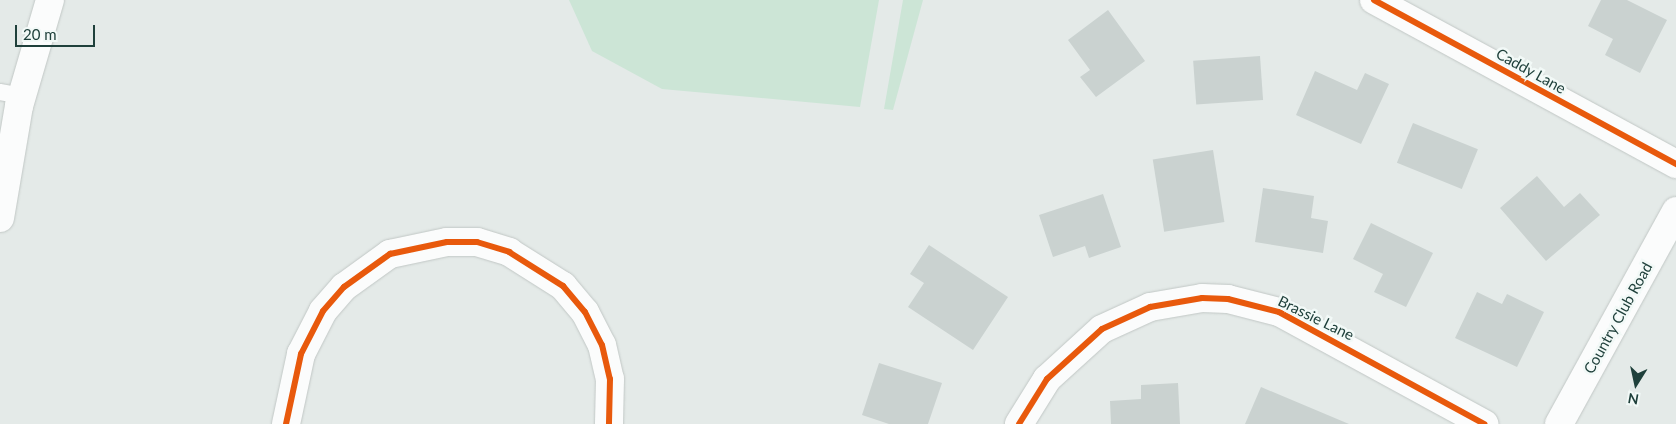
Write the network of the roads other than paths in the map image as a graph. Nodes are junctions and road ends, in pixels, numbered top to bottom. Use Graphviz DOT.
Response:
graph roads {
  1 [pos="50,0"];
  2 [pos="1374,0"];
  3 [pos="11,94"];
  4 [pos="1676,164"];
  5 [pos="1676,211"];
  6 [pos="0,218"];
  7 [pos="286,424"];
  8 [pos="609,424"];
  9 [pos="1019,424"];
  10 [pos="1484,424"];
  11 [pos="1559,424"];
  1 -- 3 [label="street"];
  2 -- 4 [label="street, Caddy Lane"];
  3 -- 6 [label="street"];
  5 -- 11 [label="street, Country Club Road"];
  7 -- 8 [label="street"];
  9 -- 10 [label="street, Brassie Lane"];
}
